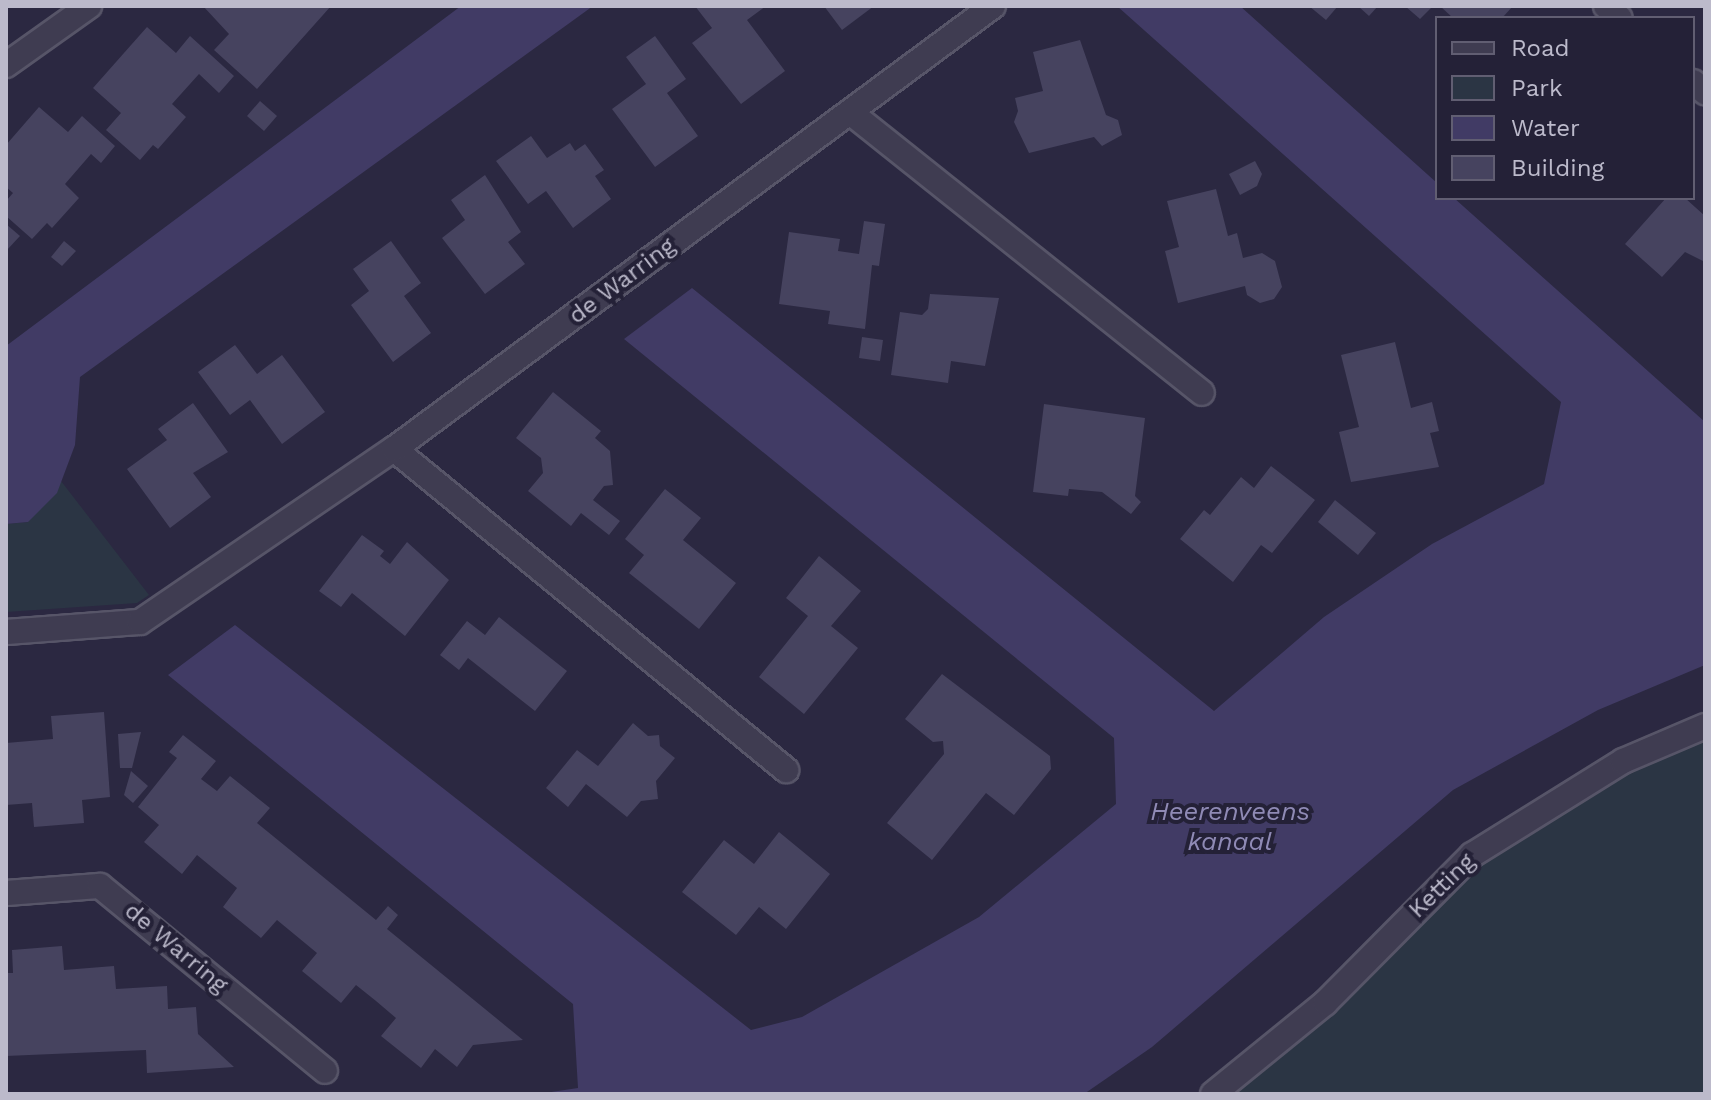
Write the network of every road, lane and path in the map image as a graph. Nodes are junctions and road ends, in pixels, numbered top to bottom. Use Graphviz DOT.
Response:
graph roads {
  1 [pos="89,6"];
  2 [pos="993,6"];
  3 [pos="6,65"];
  4 [pos="850,112"];
  5 [pos="1202,393"];
  6 [pos="394,449"];
  7 [pos="6,632"];
  8 [pos="1705,726"];
  9 [pos="786,770"];
  10 [pos="6,893"];
  11 [pos="325,1071"];
  12 [pos="1213,1094"];
  1 -- 3 [label="street"];
  2 -- 4 [label="street, de Warring"];
  4 -- 5 [label="street"];
  4 -- 6 [label="street, de Warring"];
  6 -- 7 [label="street, de Warring"];
  6 -- 9 [label="street"];
  8 -- 12 [label="street, Ketting"];
  10 -- 11 [label="street, de Warring"];
}
